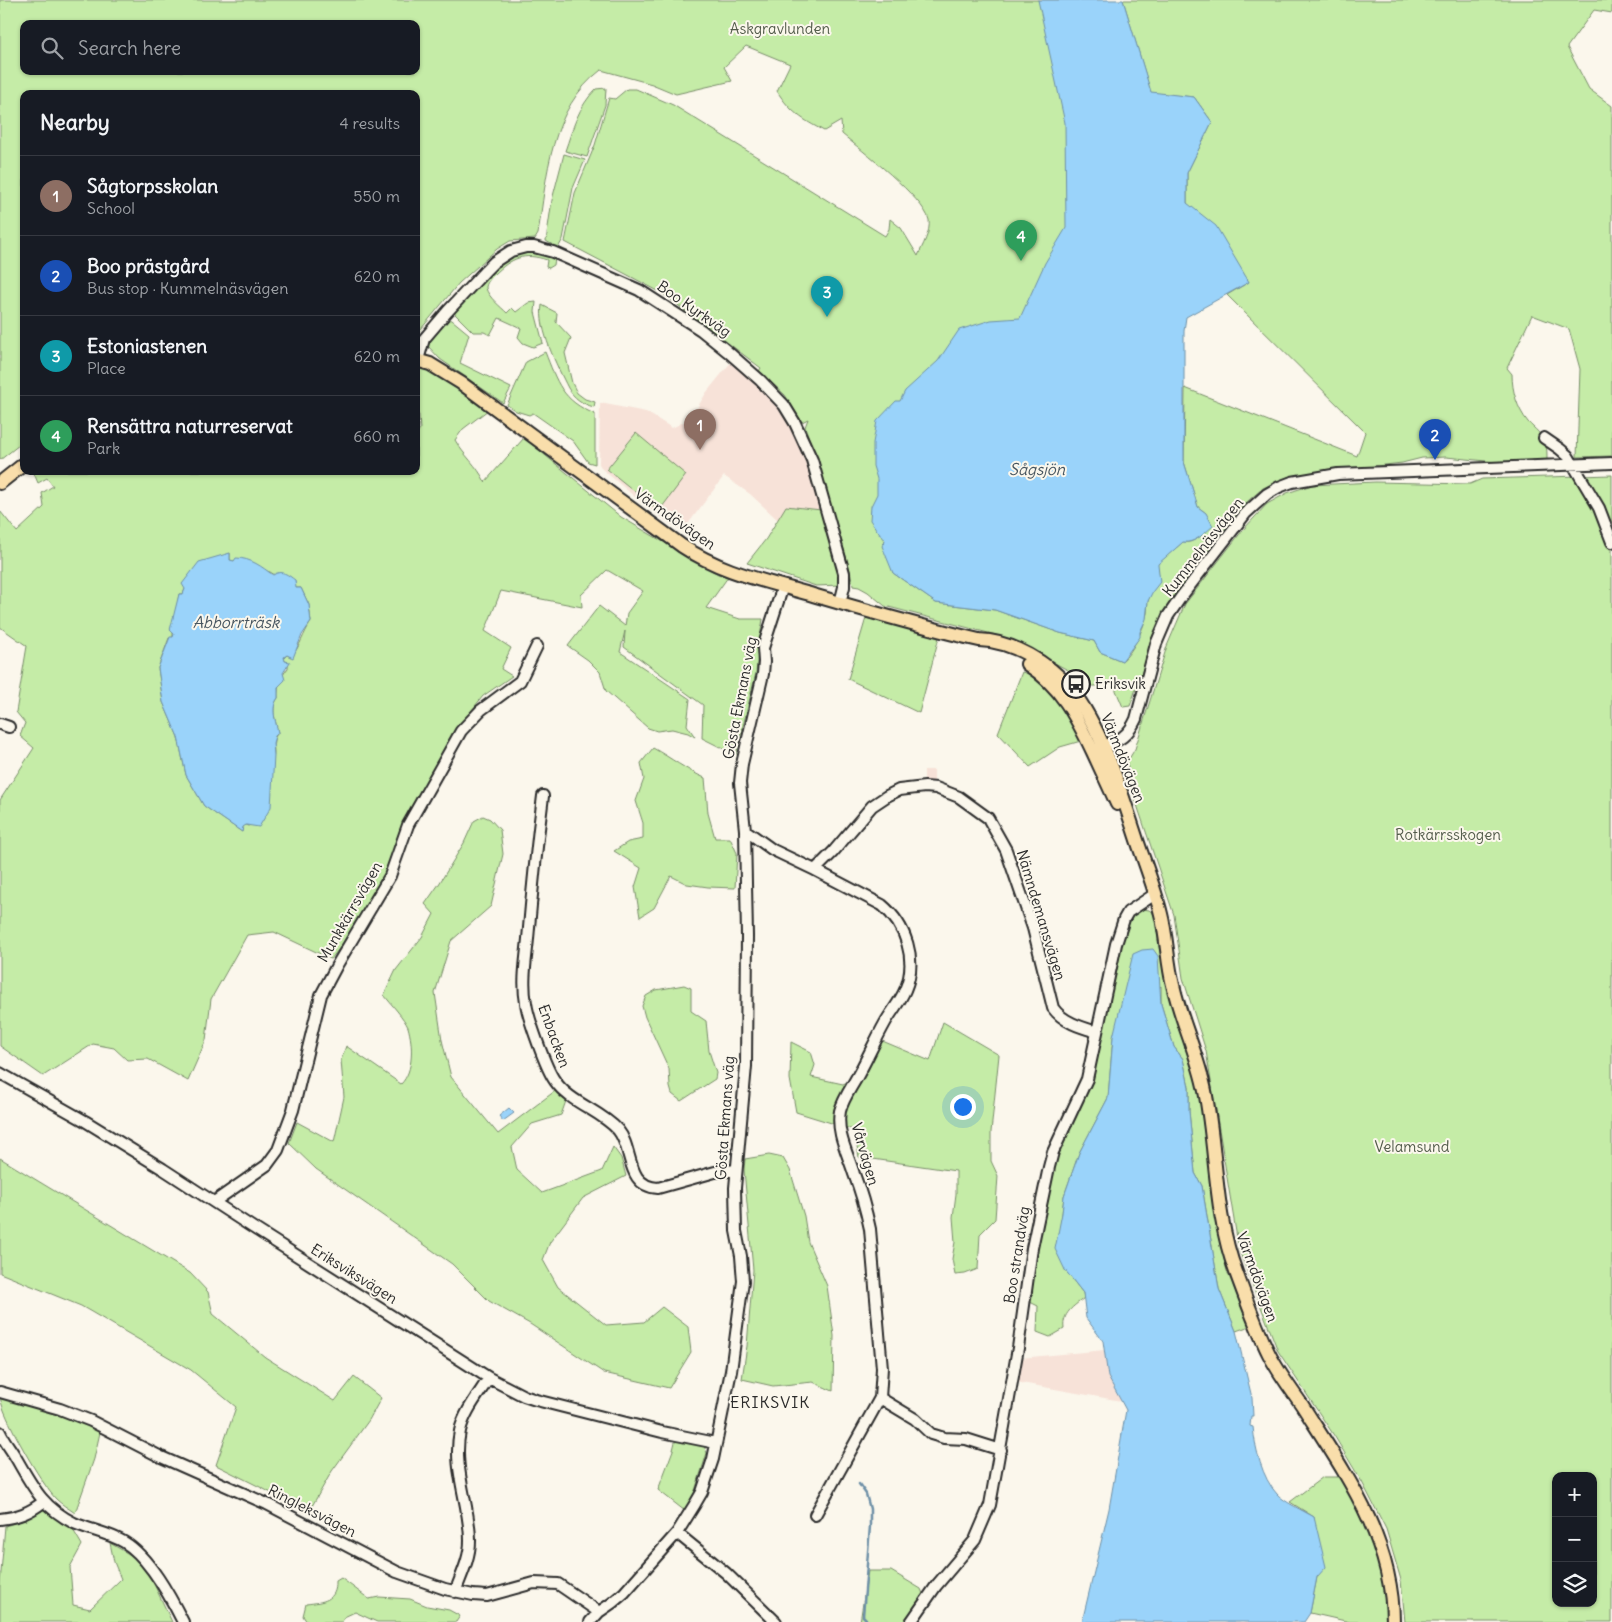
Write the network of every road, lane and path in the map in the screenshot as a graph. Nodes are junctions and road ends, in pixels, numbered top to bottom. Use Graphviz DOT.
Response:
graph roads {
  1 [pos="420,351"];
  2 [pos="420,361"];
  3 [pos="1544,438"];
  4 [pos="1612,463"];
  5 [pos="1572,466"];
  6 [pos="20,467"];
  7 [pos="0,483"];
  8 [pos="1612,542"];
  9 [pos="783,586"];
  10 [pos="840,603"];
  11 [pos="537,646"];
  12 [pos="1098,749"];
  13 [pos="543,796"];
  14 [pos="745,830"];
  15 [pos="815,870"];
  16 [pos="1154,890"];
  17 [pos="1096,1032"];
  18 [pos="0,1073"];
  19 [pos="736,1170"];
  20 [pos="214,1202"];
  21 [pos="489,1378"];
  22 [pos="0,1392"];
  23 [pos="880,1398"];
  24 [pos="0,1432"];
  25 [pos="716,1442"];
  26 [pos="1001,1450"];
  27 [pos="43,1502"];
  28 [pos="815,1516"];
  29 [pos="0,1519"];
  30 [pos="677,1534"];
  31 [pos="455,1592"];
  32 [pos="599,1612"];
  33 [pos="183,1622"];
  34 [pos="590,1622"];
  35 [pos="776,1622"];
  36 [pos="911,1622"];
  37 [pos="1393,1622"];
  1 -- 10 [label="street, Boo Kyrkväg"];
  2 -- 9 [label="main road, Värmdövägen"];
  3 -- 5 [label="street"];
  4 -- 5 [label="street, Kummelnäsvägen"];
  5 -- 8 [label="street"];
  5 -- 12 [label="street, Kummelnäsvägen"];
  6 -- 7 [label="main road"];
  9 -- 10 [label="main road, Värmdövägen"];
  9 -- 14 [label="street, Gösta Ekmans väg"];
  10 -- 12 [label="main road, Värmdövägen"];
  11 -- 20 [label="street, Munkkärrsvägen"];
  12 -- 16 [label="main road, Värmdövägen"];
  13 -- 19 [label="street, Enbacken"];
  14 -- 15 [label="street, Vårvägen"];
  14 -- 19 [label="street, Gösta Ekmans väg"];
  15 -- 17 [label="street, Nämndemansvägen"];
  15 -- 23 [label="street, Vårvägen"];
  16 -- 17 [label="street, Boo strandväg"];
  16 -- 37 [label="main road, Värmdövägen"];
  17 -- 26 [label="street, Boo strandväg"];
  18 -- 20 [label="street, Eriksviksvägen"];
  19 -- 25 [label="street, Gösta Ekmans väg"];
  20 -- 21 [label="street, Eriksviksvägen"];
  21 -- 25 [label="street, Eriksviksvägen"];
  21 -- 31 [label="street"];
  22 -- 31 [label="street, Ringleksvägen"];
  23 -- 26 [label="street"];
  23 -- 28 [label="street, Vårvägen"];
  24 -- 27 [label="street"];
  25 -- 30 [label="street, Gösta Ekmans väg"];
  26 -- 36 [label="street, Boo strandväg"];
  27 -- 29 [label="street"];
  27 -- 33 [label="street"];
  30 -- 32 [label="street, Gösta Ekmans väg"];
  30 -- 35 [label="street"];
  31 -- 32 [label="street, Ringleksvägen"];
  32 -- 34 [label="street"];
}
